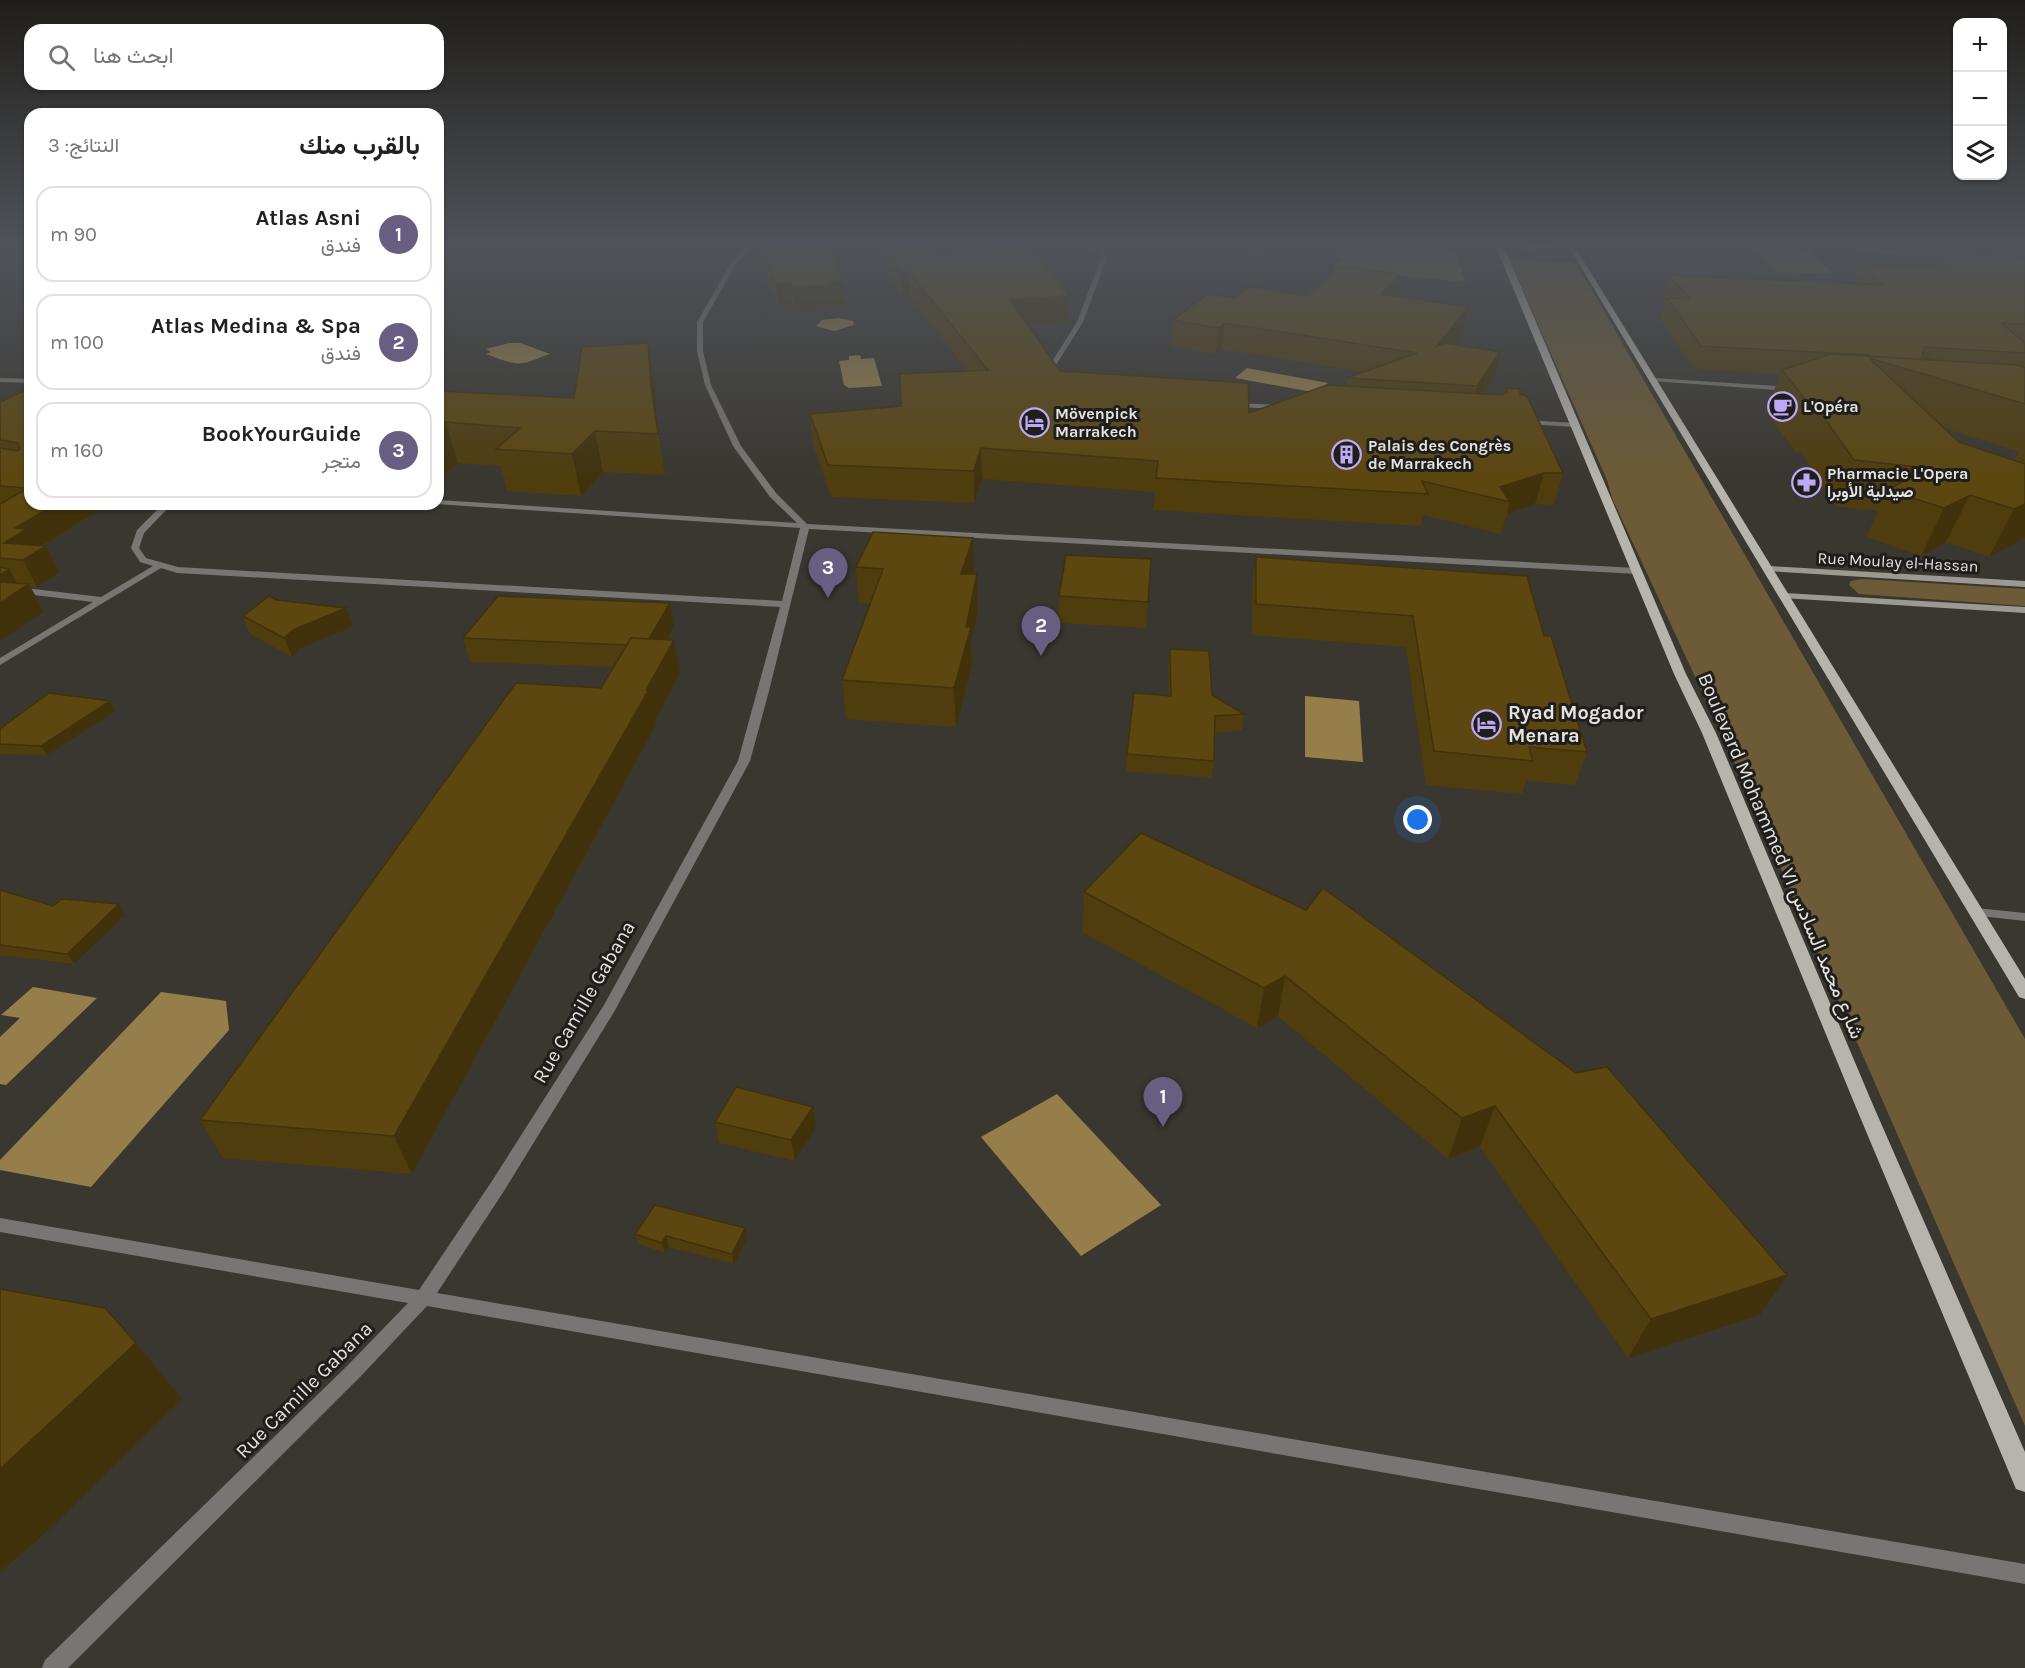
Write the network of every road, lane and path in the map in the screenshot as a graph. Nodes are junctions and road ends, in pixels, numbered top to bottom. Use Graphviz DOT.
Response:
graph roads {
  1 [pos="700,325"];
  2 [pos="1078,325"];
  3 [pos="1534,325"];
  4 [pos="1620,325"];
  5 [pos="0,380"];
  6 [pos="1654,380"];
  7 [pos="24,381"];
  8 [pos="1056,383"];
  9 [pos="1803,390"];
  10 [pos="1223,404"];
  11 [pos="1296,407"];
  12 [pos="1518,421"];
  13 [pos="1576,425"];
  14 [pos="444,502"];
  15 [pos="161,510"];
  16 [pos="805,526"];
  17 [pos="158,567"];
  18 [pos="1768,569"];
  19 [pos="1637,571"];
  20 [pos="2025,584"];
  21 [pos="0,588"];
  22 [pos="1785,596"];
  23 [pos="101,600"];
  24 [pos="785,604"];
  25 [pos="2025,610"];
  26 [pos="0,662"];
  27 [pos="1976,912"];
  28 [pos="2025,917"];
  29 [pos="2025,993"];
  30 [pos="0,1225"];
  31 [pos="423,1299"];
  32 [pos="2025,1480"];
  33 [pos="2025,1574"];
  34 [pos="53,1668"];
  1 -- 16 [label="street"];
  2 -- 8 [label="street"];
  3 -- 13 [label="main road, Boulevard Mohammed VI شارع محمد السادس"];
  4 -- 6 [label="main road"];
  5 -- 7 [label="street"];
  6 -- 9 [label="street"];
  6 -- 18 [label="main road"];
  10 -- 11 [label="street"];
  12 -- 13 [label="street"];
  13 -- 19 [label="main road, Boulevard Mohammed VI شارع محمد السادس"];
  14 -- 16 [label="street"];
  15 -- 17 [label="street"];
  16 -- 19 [label="street"];
  16 -- 24 [label="street, Rue Camille Gabana"];
  17 -- 23 [label="street"];
  17 -- 24 [label="street"];
  18 -- 20 [label="street, Rue Moulay el-Hassan"];
  18 -- 22 [label="main road"];
  19 -- 32 [label="main road, Boulevard Mohammed VI شارع محمد السادس"];
  21 -- 23 [label="street"];
  22 -- 25 [label="street"];
  22 -- 27 [label="main road"];
  23 -- 26 [label="street"];
  24 -- 31 [label="street, Rue Camille Gabana"];
  27 -- 28 [label="street"];
  27 -- 29 [label="main road"];
  30 -- 31 [label="street"];
  31 -- 33 [label="street"];
  31 -- 34 [label="street, Rue Camille Gabana"];
}
